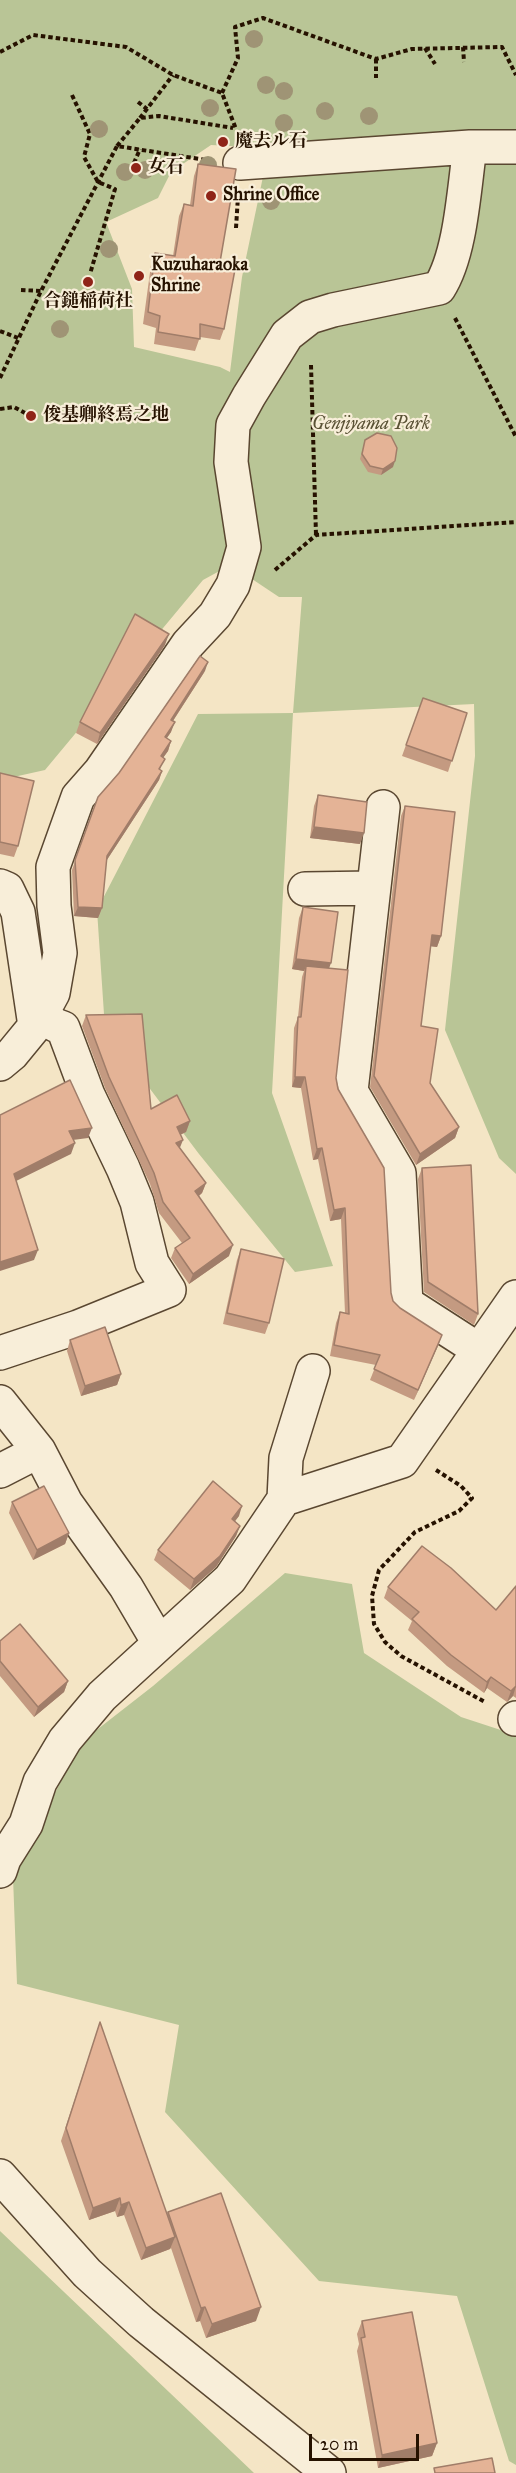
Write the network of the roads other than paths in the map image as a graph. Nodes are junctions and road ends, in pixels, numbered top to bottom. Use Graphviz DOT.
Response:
graph roads {
  1 [pos="470,147"];
  2 [pos="516,147"];
  3 [pos="226,162"];
  4 [pos="383,807"];
  5 [pos="0,886"];
  6 [pos="374,888"];
  7 [pos="305,889"];
  8 [pos="38,1019"];
  9 [pos="0,1064"];
  10 [pos="516,1297"];
  11 [pos="479,1350"];
  12 [pos="0,1353"];
  13 [pos="313,1371"];
  14 [pos="0,1402"];
  15 [pos="39,1451"];
  16 [pos="0,1471"];
  17 [pos="284,1499"];
  18 [pos="159,1643"];
  19 [pos="0,1871"];
  20 [pos="0,2176"];
  21 [pos="329,2473"];
  1 -- 2 [label="street"];
  1 -- 3 [label="street"];
  1 -- 8 [label="street"];
  4 -- 6 [label="street"];
  5 -- 8 [label="street"];
  6 -- 7 [label="street"];
  6 -- 11 [label="street"];
  8 -- 9 [label="street"];
  8 -- 12 [label="street"];
  10 -- 11 [label="street"];
  11 -- 17 [label="street"];
  13 -- 17 [label="street"];
  14 -- 15 [label="street"];
  15 -- 16 [label="street"];
  15 -- 18 [label="street"];
  17 -- 18 [label="street"];
  18 -- 19 [label="street"];
  20 -- 21 [label="street"];
}
